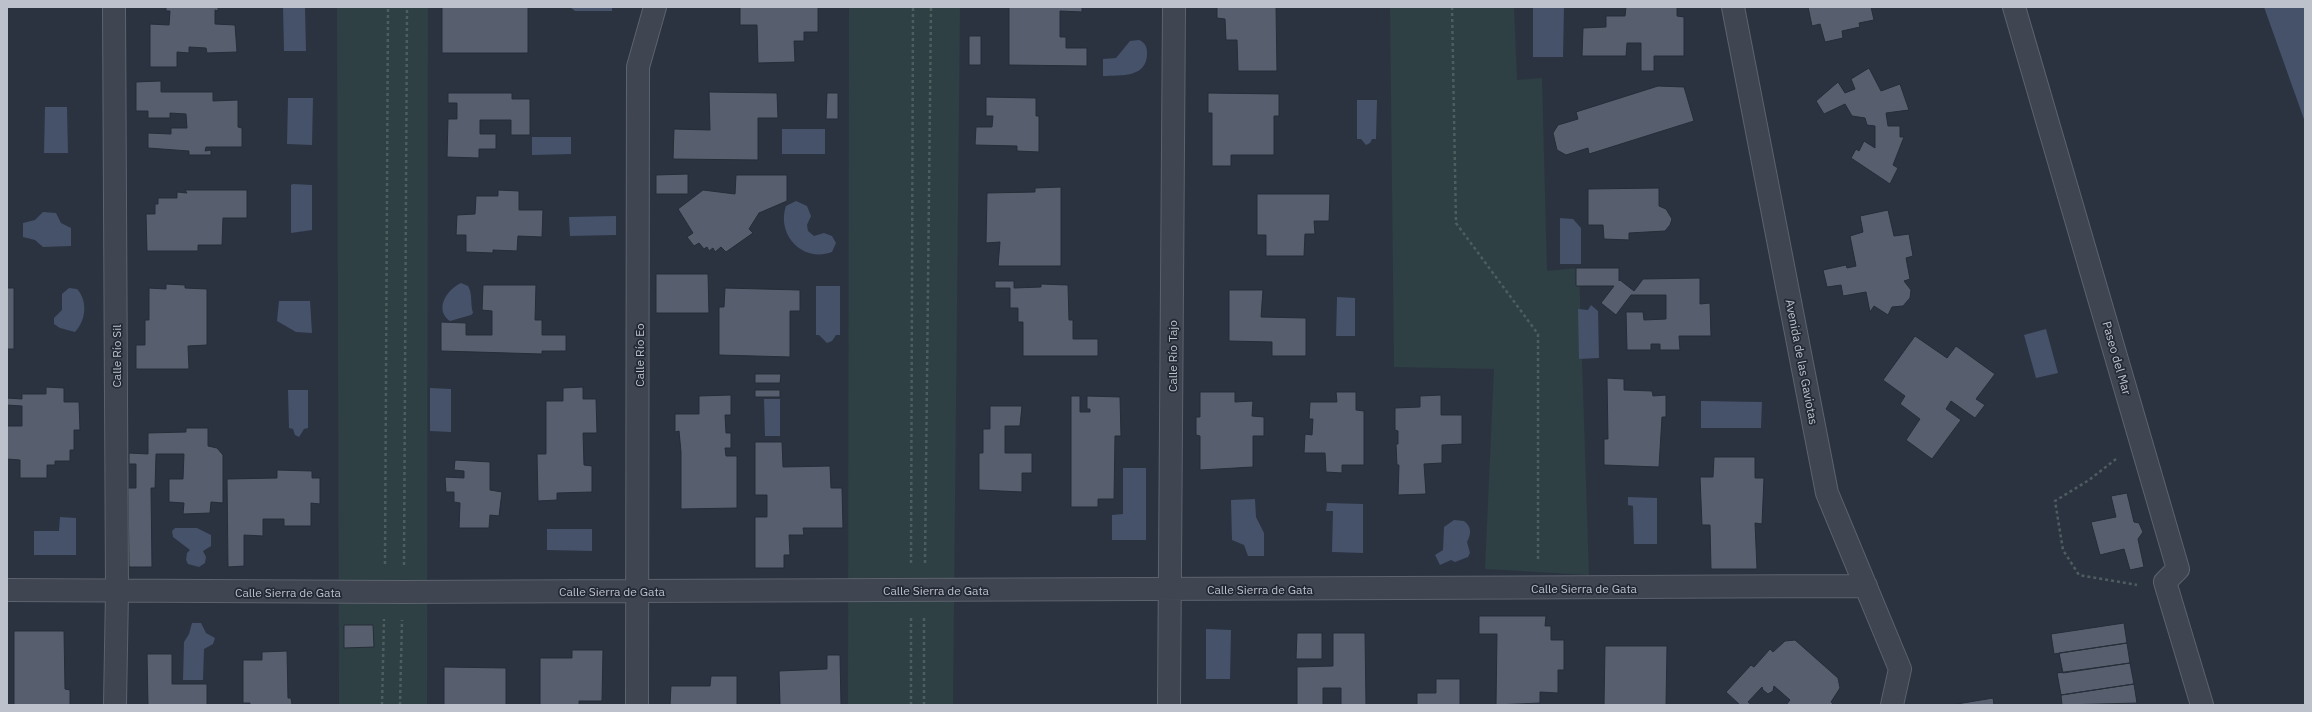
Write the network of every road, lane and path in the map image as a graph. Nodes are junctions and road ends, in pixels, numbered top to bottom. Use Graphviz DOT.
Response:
graph roads {
  1 [pos="114,7"];
  2 [pos="388,7"];
  3 [pos="407,7"];
  4 [pos="655,7"];
  5 [pos="913,7"];
  6 [pos="931,7"];
  7 [pos="1174,7"];
  8 [pos="1452,7"];
  9 [pos="1733,7"];
  10 [pos="2014,7"];
  11 [pos="2118,456"];
  12 [pos="1866,586"];
  13 [pos="2142,587"];
  14 [pos="1538,588"];
  15 [pos="1170,589"];
  16 [pos="7,590"];
  17 [pos="918,590"];
  18 [pos="117,591"];
  19 [pos="639,591"];
  20 [pos="394,592"];
  21 [pos="115,705"];
  22 [pos="382,705"];
  23 [pos="400,705"];
  24 [pos="637,705"];
  25 [pos="911,705"];
  26 [pos="924,705"];
  27 [pos="1169,705"];
  28 [pos="1892,705"];
  29 [pos="2202,705"];
  1 -- 18 [label="street, Calle Río Sil"];
  2 -- 20 [label="path"];
  3 -- 20 [label="path"];
  4 -- 19 [label="street, Calle Río Eo"];
  5 -- 17 [label="path"];
  6 -- 17 [label="path"];
  7 -- 15 [label="street, Calle Río Tajo"];
  8 -- 14 [label="path"];
  9 -- 12 [label="street, Avenida de las Gaviotas"];
  10 -- 29 [label="street, Paseo del Mar"];
  11 -- 13 [label="path"];
  12 -- 14 [label="street, Calle Sierra de Gata"];
  12 -- 28 [label="street, Avenida de las Gaviotas"];
  14 -- 15 [label="street, Calle Sierra de Gata"];
  15 -- 17 [label="street, Calle Sierra de Gata"];
  15 -- 27 [label="street, Calle Río Tajo"];
  16 -- 18 [label="street, Calle Sierra de Gata"];
  17 -- 19 [label="street, Calle Sierra de Gata"];
  17 -- 25 [label="path"];
  17 -- 26 [label="path"];
  18 -- 20 [label="street, Calle Sierra de Gata"];
  18 -- 21 [label="street, Calle Río Sil"];
  19 -- 20 [label="street, Calle Sierra de Gata"];
  19 -- 24 [label="street, Calle Río Eo"];
  20 -- 22 [label="path"];
  20 -- 23 [label="path"];
}
